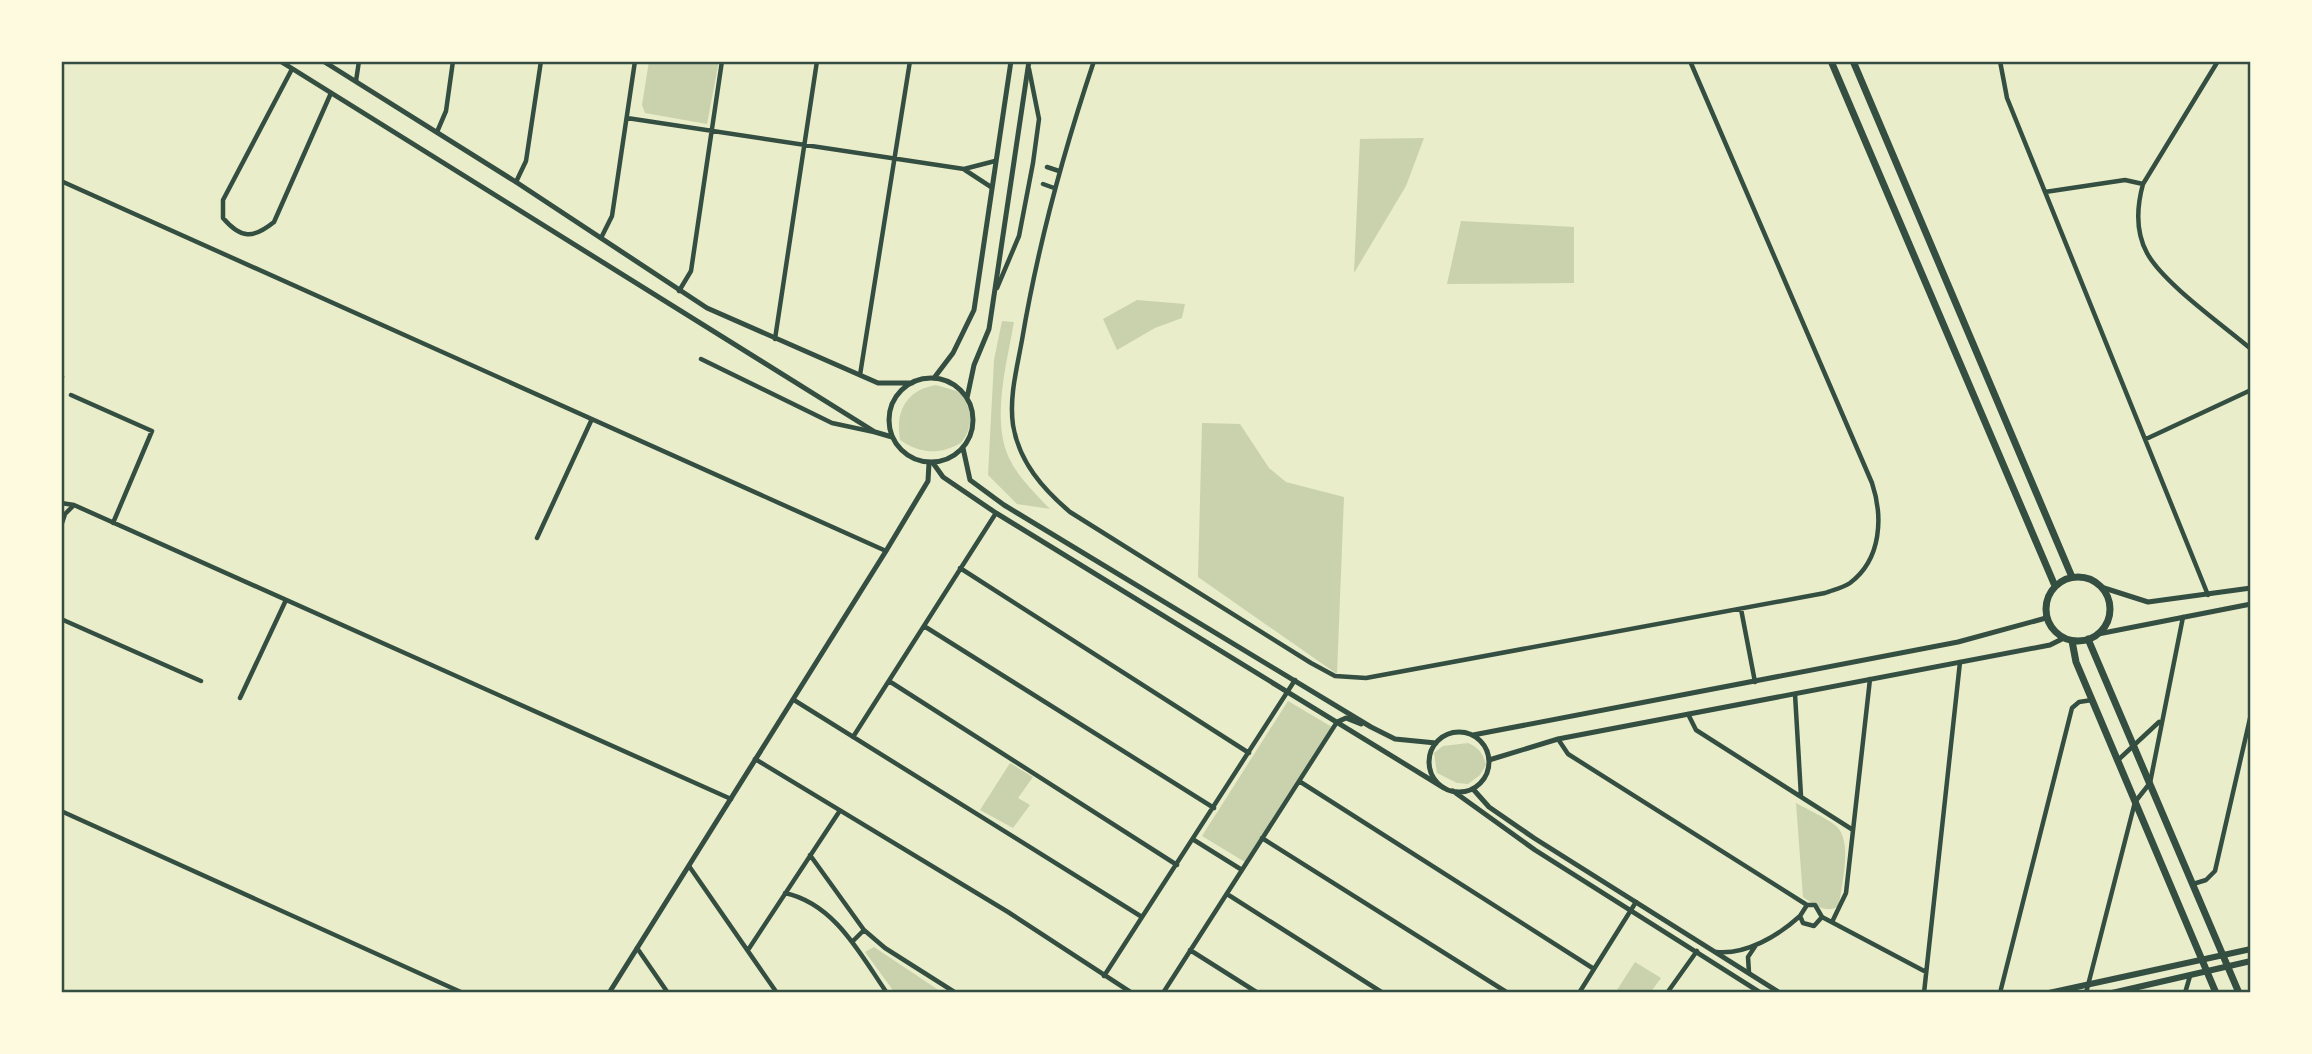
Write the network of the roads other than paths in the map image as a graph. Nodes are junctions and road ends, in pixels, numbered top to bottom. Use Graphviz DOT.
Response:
graph roads {
  1 [pos="280,61"];
  2 [pos="323,61"];
  3 [pos="359,61"];
  4 [pos="453,61"];
  5 [pos="541,61"];
  6 [pos="635,61"];
  7 [pos="722,61"];
  8 [pos="817,61"];
  9 [pos="910,61"];
  10 [pos="1010,61"];
  11 [pos="1094,61"];
  12 [pos="1690,61"];
  13 [pos="1831,61"];
  14 [pos="1853,61"];
  15 [pos="2000,61"];
  16 [pos="2218,61"];
  17 [pos="1029,64"];
  18 [pos="292,69"];
  19 [pos="356,81"];
  20 [pos="331,93"];
  21 [pos="627,117"];
  22 [pos="714,131"];
  23 [pos="437,132"];
  24 [pos="804,144"];
  25 [pos="894,158"];
  26 [pos="995,161"];
  27 [pos="1047,167"];
  28 [pos="964,169"];
  29 [pos="1059,171"];
  30 [pos="61,181"];
  31 [pos="516,182"];
  32 [pos="1043,184"];
  33 [pos="2143,184"];
  34 [pos="991,187"];
  35 [pos="1054,188"];
  36 [pos="2046,192"];
  37 [pos="601,238"];
  38 [pos="996,288"];
  39 [pos="679,291"];
  40 [pos="775,340"];
  41 [pos="2251,349"];
  42 [pos="701,359"];
  43 [pos="860,375"];
  44 [pos="934,378"];
  45 [pos="912,383"];
  46 [pos="2251,390"];
  47 [pos="71,395"];
  48 [pos="967,398"];
  49 [pos="591,421"];
  50 [pos="875,432"];
  51 [pos="892,437"];
  52 [pos="2146,439"];
  53 [pos="963,448"];
  54 [pos="931,463"];
  55 [pos="61,503"];
  56 [pos="74,505"];
  57 [pos="996,513"];
  58 [pos="113,523"];
  59 [pos="61,526"];
  60 [pos="537,538"];
  61 [pos="886,551"];
  62 [pos="960,568"];
  63 [pos="2072,577"];
  64 [pos="2055,586"];
  65 [pos="2101,587"];
  66 [pos="2251,588"];
  67 [pos="2209,596"];
  68 [pos="285,600"];
  69 [pos="2251,604"];
  70 [pos="1741,609"];
  71 [pos="2183,617"];
  72 [pos="2046,618"];
  73 [pos="61,619"];
  74 [pos="924,625"];
  75 [pos="2098,634"];
  76 [pos="2088,639"];
  77 [pos="2068,640"];
  78 [pos="1960,662"];
  79 [pos="1870,679"];
  80 [pos="1295,680"];
  81 [pos="201,681"];
  82 [pos="888,681"];
  83 [pos="1755,682"];
  84 [pos="1288,691"];
  85 [pos="1795,694"];
  86 [pos="240,698"];
  87 [pos="794,699"];
  88 [pos="2092,700"];
  89 [pos="1688,714"];
  90 [pos="2251,714"];
  91 [pos="1337,722"];
  92 [pos="2159,722"];
  93 [pos="1371,727"];
  94 [pos="1473,735"];
  95 [pos="853,737"];
  96 [pos="1558,739"];
  97 [pos="1436,743"];
  98 [pos="2135,747"];
  99 [pos="1249,753"];
  100 [pos="755,759"];
  101 [pos="1489,760"];
  102 [pos="2117,761"];
  103 [pos="1299,781"];
  104 [pos="2150,783"];
  105 [pos="1444,788"];
  106 [pos="1473,789"];
  107 [pos="1453,791"];
  108 [pos="1801,797"];
  109 [pos="731,799"];
  110 [pos="2135,802"];
  111 [pos="1214,808"];
  112 [pos="61,811"];
  113 [pos="839,813"];
  114 [pos="1853,830"];
  115 [pos="1262,838"];
  116 [pos="1194,840"];
  117 [pos="810,855"];
  118 [pos="1177,865"];
  119 [pos="689,866"];
  120 [pos="1242,870"];
  121 [pos="2193,884"];
  122 [pos="785,893"];
  123 [pos="1227,894"];
  124 [pos="1793,894"];
  125 [pos="1636,902"];
  126 [pos="1808,905"];
  127 [pos="1802,909"];
  128 [pos="1631,911"];
  129 [pos="1142,916"];
  130 [pos="1800,916"];
  131 [pos="1820,919"];
  132 [pos="1832,922"];
  133 [pos="1803,923"];
  134 [pos="1787,928"];
  135 [pos="864,930"];
  136 [pos="852,942"];
  137 [pos="1757,943"];
  138 [pos="637,948"];
  139 [pos="2251,949"];
  140 [pos="748,950"];
  141 [pos="1190,950"];
  142 [pos="1697,951"];
  143 [pos="1715,952"];
  144 [pos="2223,956"];
  145 [pos="2202,961"];
  146 [pos="2251,961"];
  147 [pos="2228,967"];
  148 [pos="1594,969"];
  149 [pos="1926,972"];
  150 [pos="2207,972"];
  151 [pos="1749,973"];
  152 [pos="1104,976"];
  153 [pos="2190,976"];
  154 [pos="2089,984"];
  155 [pos="463,993"];
  156 [pos="609,993"];
  157 [pos="668,993"];
  158 [pos="777,993"];
  159 [pos="887,993"];
  160 [pos="956,993"];
  161 [pos="1132,993"];
  162 [pos="1163,993"];
  163 [pos="1258,993"];
  164 [pos="1383,993"];
  165 [pos="1508,993"];
  166 [pos="1579,993"];
  167 [pos="1667,993"];
  168 [pos="1761,993"];
  169 [pos="1780,993"];
  170 [pos="1924,993"];
  171 [pos="2000,993"];
  172 [pos="2049,993"];
  173 [pos="2086,993"];
  174 [pos="2112,993"];
  175 [pos="2185,993"];
  176 [pos="2216,993"];
  177 [pos="2239,993"];
  1 -- 18 [label="street"];
  2 -- 19 [label="street"];
  3 -- 19 [label="street"];
  4 -- 23 [label="street"];
  5 -- 31 [label="street"];
  6 -- 21 [label="street"];
  7 -- 22 [label="street"];
  8 -- 24 [label="street"];
  9 -- 25 [label="street"];
  10 -- 26 [label="street"];
  11 -- 29 [label="street"];
  12 -- 70 [label="street"];
  13 -- 64 [label="highway"];
  14 -- 63 [label="highway"];
  15 -- 36 [label="street"];
  16 -- 33 [label="street"];
  17 -- 38 [label="street"];
  17 -- 38 [label="street"];
  18 -- 20 [label="street"];
  18 -- 20 [label="street"];
  19 -- 23 [label="street"];
  20 -- 50 [label="street"];
  21 -- 22 [label="street"];
  21 -- 37 [label="street"];
  22 -- 24 [label="street"];
  22 -- 39 [label="street"];
  23 -- 31 [label="street"];
  24 -- 25 [label="street"];
  24 -- 40 [label="street"];
  25 -- 28 [label="street"];
  25 -- 43 [label="street"];
  26 -- 28 [label="street"];
  26 -- 34 [label="street"];
  27 -- 29 [label="street"];
  28 -- 34 [label="street"];
  29 -- 35 [label="street"];
  30 -- 49 [label="street"];
  31 -- 37 [label="street"];
  32 -- 35 [label="street"];
  33 -- 36 [label="street"];
  33 -- 41 [label="street"];
  34 -- 44 [label="street"];
  35 -- 70 [label="street"];
  36 -- 52 [label="street"];
  37 -- 39 [label="street"];
  38 -- 48 [label="street"];
  39 -- 40 [label="street"];
  40 -- 43 [label="street"];
  42 -- 50 [label="street"];
  43 -- 45 [label="street"];
  44 -- 45 [label="street"];
  44 -- 48 [label="street"];
  45 -- 51 [label="street"];
  46 -- 52 [label="street"];
  47 -- 58 [label="street"];
  48 -- 53 [label="street"];
  49 -- 60 [label="street"];
  49 -- 61 [label="street"];
  50 -- 51 [label="street"];
  51 -- 54 [label="street"];
  52 -- 67 [label="street"];
  53 -- 54 [label="street"];
  53 -- 80 [label="street"];
  54 -- 57 [label="street"];
  54 -- 61 [label="street"];
  55 -- 56 [label="street"];
  56 -- 58 [label="street"];
  56 -- 59 [label="street"];
  57 -- 62 [label="street"];
  57 -- 84 [label="street"];
  58 -- 68 [label="street"];
  61 -- 87 [label="street"];
  62 -- 74 [label="street"];
  62 -- 99 [label="street"];
  63 -- 64 [label="highway"];
  63 -- 65 [label="highway"];
  64 -- 72 [label="highway"];
  65 -- 67 [label="street"];
  65 -- 75 [label="highway"];
  66 -- 67 [label="street"];
  68 -- 86 [label="street"];
  68 -- 109 [label="street"];
  69 -- 71 [label="street"];
  70 -- 83 [label="street"];
  71 -- 75 [label="street"];
  71 -- 92 [label="street"];
  72 -- 77 [label="highway"];
  72 -- 83 [label="street"];
  73 -- 81 [label="street"];
  74 -- 82 [label="street"];
  74 -- 111 [label="street"];
  75 -- 76 [label="highway"];
  76 -- 77 [label="highway"];
  76 -- 98 [label="highway"];
  77 -- 78 [label="street"];
  77 -- 88 [label="highway"];
  78 -- 79 [label="street"];
  78 -- 149 [label="street"];
  79 -- 85 [label="street"];
  79 -- 114 [label="street"];
  80 -- 84 [label="street"];
  80 -- 93 [label="street"];
  82 -- 95 [label="street"];
  82 -- 118 [label="street"];
  83 -- 94 [label="street"];
  84 -- 91 [label="street"];
  84 -- 99 [label="street"];
  85 -- 89 [label="street"];
  85 -- 108 [label="street"];
  87 -- 95 [label="street"];
  87 -- 100 [label="street"];
  88 -- 102 [label="highway"];
  88 -- 171 [label="street"];
  89 -- 96 [label="street"];
  89 -- 108 [label="street"];
  90 -- 121 [label="street"];
  91 -- 93 [label="street"];
  91 -- 103 [label="street"];
  91 -- 105 [label="street"];
  92 -- 98 [label="street"];
  92 -- 104 [label="street"];
  93 -- 97 [label="street"];
  94 -- 97 [label="street"];
  94 -- 101 [label="street"];
  95 -- 129 [label="street"];
  96 -- 101 [label="street"];
  96 -- 124 [label="street"];
  97 -- 105 [label="street"];
  98 -- 102 [label="street"];
  98 -- 104 [label="highway"];
  99 -- 111 [label="street"];
  100 -- 109 [label="street"];
  100 -- 113 [label="street"];
  101 -- 106 [label="street"];
  102 -- 110 [label="highway"];
  103 -- 115 [label="street"];
  103 -- 148 [label="street"];
  104 -- 110 [label="street"];
  104 -- 121 [label="highway"];
  105 -- 107 [label="street"];
  106 -- 107 [label="street"];
  106 -- 125 [label="street"];
  107 -- 128 [label="street"];
  108 -- 114 [label="street"];
  109 -- 119 [label="street"];
  110 -- 145 [label="highway"];
  110 -- 154 [label="street"];
  111 -- 116 [label="street"];
  112 -- 155 [label="street"];
  113 -- 117 [label="street"];
  113 -- 152 [label="street"];
  114 -- 132 [label="street"];
  115 -- 120 [label="street"];
  115 -- 165 [label="street"];
  116 -- 118 [label="street"];
  116 -- 120 [label="street"];
  117 -- 122 [label="street"];
  117 -- 135 [label="street"];
  118 -- 129 [label="street"];
  119 -- 138 [label="street"];
  119 -- 140 [label="street"];
  120 -- 123 [label="street"];
  121 -- 144 [label="highway"];
  122 -- 136 [label="street"];
  122 -- 140 [label="street"];
  123 -- 141 [label="street"];
  123 -- 164 [label="street"];
  124 -- 126 [label="street"];
  124 -- 127 [label="street"];
  125 -- 128 [label="street"];
  125 -- 143 [label="street"];
  126 -- 127 [label="street"];
  126 -- 131 [label="street"];
  127 -- 130 [label="street"];
  128 -- 142 [label="street"];
  128 -- 148 [label="street"];
  129 -- 152 [label="street"];
  130 -- 133 [label="street"];
  130 -- 134 [label="street"];
  131 -- 132 [label="street"];
  131 -- 133 [label="street"];
  132 -- 149 [label="street"];
  133 -- 134 [label="street"];
  134 -- 137 [label="street"];
  135 -- 136 [label="street"];
  135 -- 160 [label="street"];
  136 -- 159 [label="street"];
  137 -- 143 [label="street"];
  137 -- 151 [label="street"];
  138 -- 156 [label="street"];
  138 -- 157 [label="street"];
  139 -- 144 [label="main road"];
  140 -- 158 [label="street"];
  141 -- 162 [label="street"];
  141 -- 163 [label="street"];
  142 -- 167 [label="street"];
  142 -- 168 [label="street"];
  143 -- 151 [label="street"];
  144 -- 145 [label="main road"];
  144 -- 147 [label="highway"];
  145 -- 150 [label="highway"];
  145 -- 154 [label="main road"];
  146 -- 147 [label="main road"];
  147 -- 150 [label="main road"];
  147 -- 177 [label="highway"];
  148 -- 166 [label="street"];
  149 -- 170 [label="street"];
  150 -- 153 [label="main road"];
  150 -- 176 [label="highway"];
  151 -- 169 [label="street"];
  152 -- 161 [label="street"];
  153 -- 174 [label="main road"];
  153 -- 175 [label="street"];
  154 -- 172 [label="main road"];
  154 -- 173 [label="street"];
}
